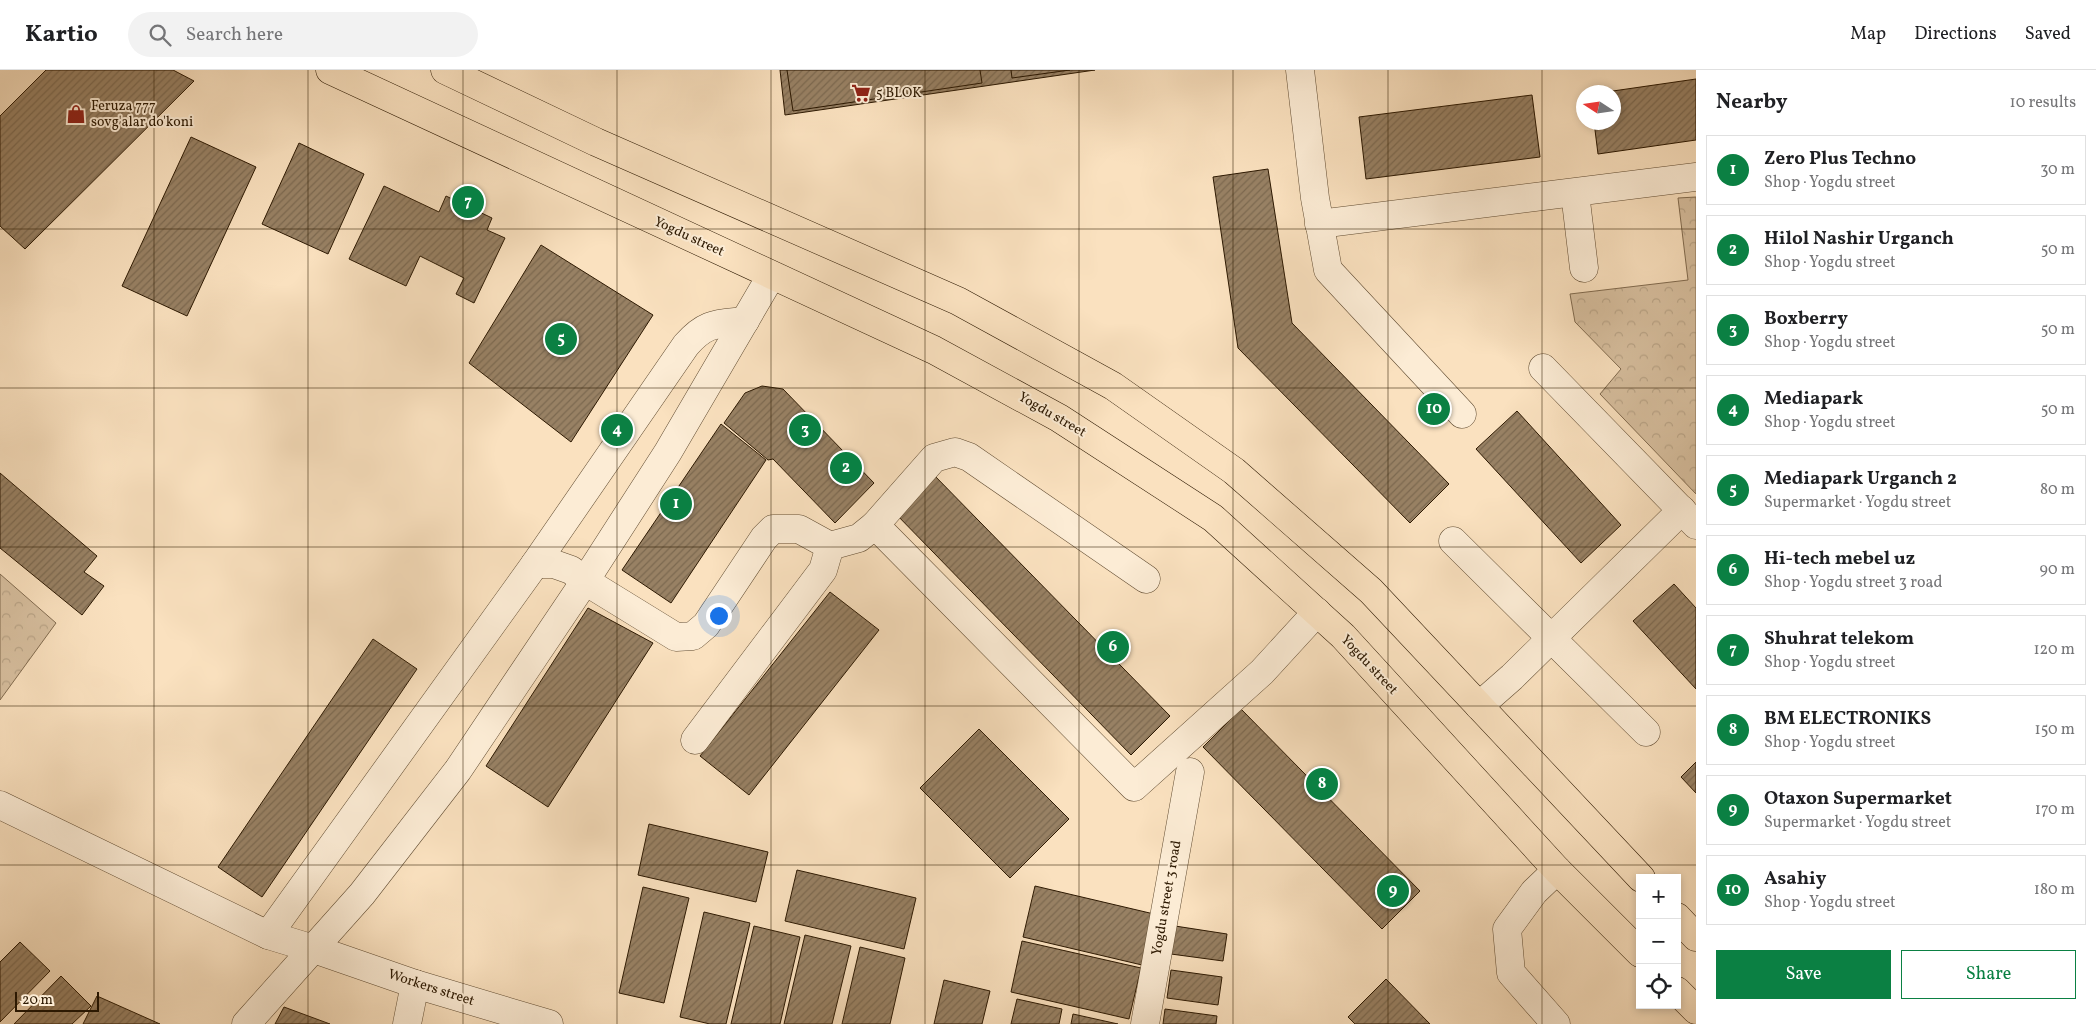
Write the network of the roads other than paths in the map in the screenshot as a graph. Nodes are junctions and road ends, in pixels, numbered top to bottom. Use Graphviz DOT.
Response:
graph roads {
  1 [pos="330,70"];
  2 [pos="446,70"];
  3 [pos="1300,70"];
  4 [pos="1696,177"];
  5 [pos="1575,193"];
  6 [pos="1319,224"];
  7 [pos="1584,268"];
  8 [pos="771,276"];
  9 [pos="745,321"];
  10 [pos="1543,368"];
  11 [pos="1462,414"];
  12 [pos="1689,518"];
  13 [pos="875,525"];
  14 [pos="1453,541"];
  15 [pos="830,546"];
  16 [pos="535,564"];
  17 [pos="1146,579"];
  18 [pos="585,582"];
  19 [pos="1317,612"];
  20 [pos="1551,638"];
  21 [pos="1479,706"];
  22 [pos="1646,732"];
  23 [pos="695,740"];
  24 [pos="1190,772"];
  25 [pos="0,805"];
  26 [pos="1557,870"];
  27 [pos="1636,874"];
  28 [pos="1679,919"];
  29 [pos="268,935"];
  30 [pos="1696,937"];
  31 [pos="314,949"];
  32 [pos="1636,949"];
  33 [pos="415,984"];
  34 [pos="1681,995"];
  35 [pos="1696,1010"];
  36 [pos="246,1024"];
  37 [pos="407,1024"];
  38 [pos="549,1024"];
  39 [pos="1145,1024"];
  40 [pos="1556,1024"];
  1 -- 8 [label="main road, Yogdu street"];
  2 -- 21 [label="main road"];
  3 -- 6 [label="street"];
  4 -- 5 [label="street"];
  5 -- 6 [label="street"];
  5 -- 7 [label="street"];
  6 -- 11 [label="street"];
  8 -- 9 [label="street"];
  8 -- 19 [label="main road, Yogdu street"];
  9 -- 16 [label="street"];
  9 -- 18 [label="street"];
  10 -- 12 [label="street"];
  12 -- 20 [label="street"];
  13 -- 15 [label="street"];
  13 -- 17 [label="street"];
  13 -- 19 [label="street"];
  14 -- 20 [label="street"];
  15 -- 18 [label="street"];
  15 -- 23 [label="street"];
  16 -- 18 [label="street"];
  16 -- 29 [label="street"];
  18 -- 31 [label="street"];
  19 -- 26 [label="main road, Yogdu street"];
  20 -- 21 [label="street"];
  20 -- 22 [label="street"];
  21 -- 27 [label="main road"];
  24 -- 39 [label="street, Yogdu street 3 road"];
  25 -- 29 [label="street, Workers street"];
  26 -- 32 [label="main road, Yogdu street"];
  26 -- 40 [label="street"];
  28 -- 30 [label="main road"];
  29 -- 31 [label="street, Workers street"];
  31 -- 33 [label="street, Workers street"];
  31 -- 36 [label="street"];
  33 -- 37 [label="street"];
  33 -- 38 [label="street, Workers street"];
  34 -- 35 [label="main road"];
}
